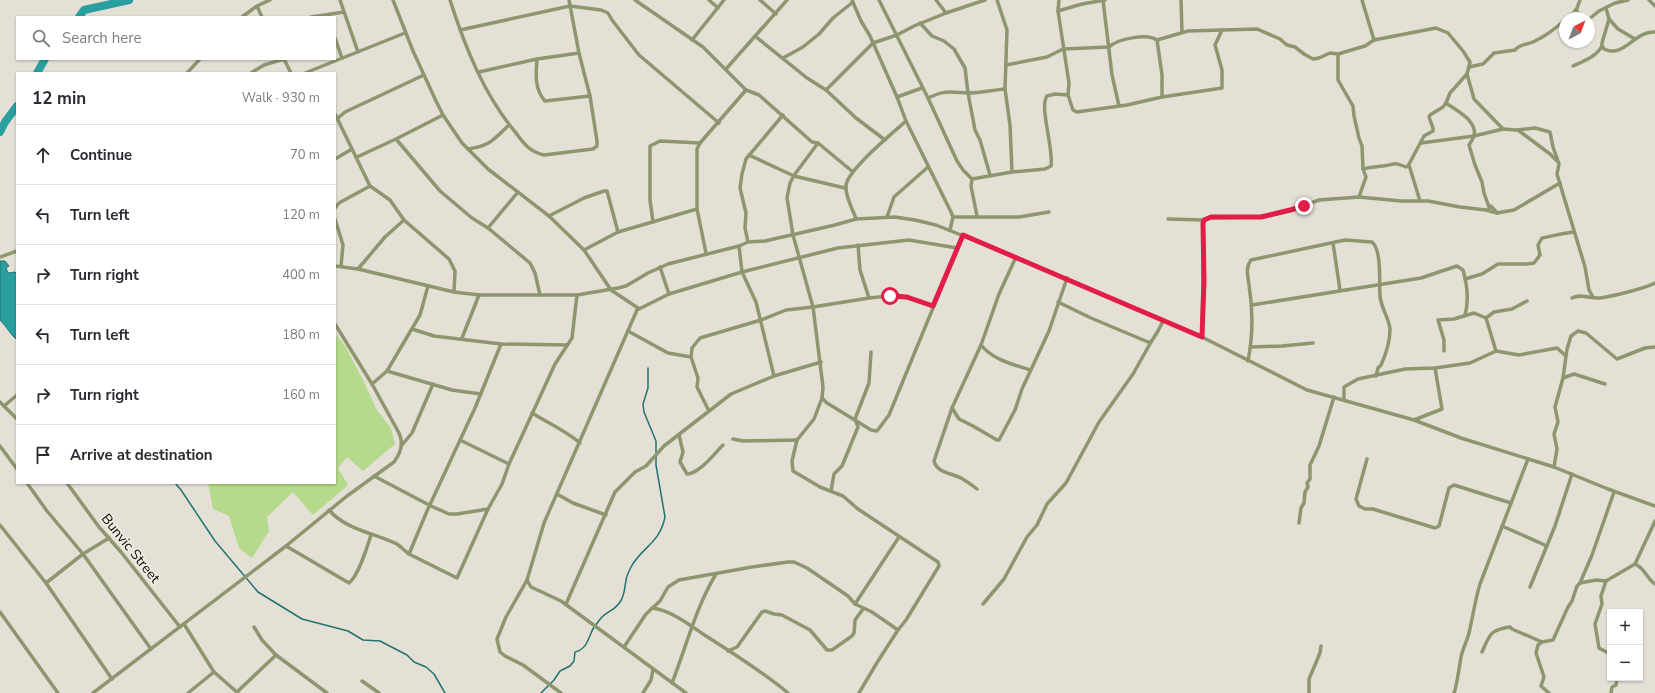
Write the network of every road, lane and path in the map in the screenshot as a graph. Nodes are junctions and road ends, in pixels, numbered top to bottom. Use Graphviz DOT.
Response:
graph roads {
  1 [pos="270,0"];
  2 [pos="340,0"];
  3 [pos="393,0"];
  4 [pos="450,0"];
  5 [pos="569,0"];
  6 [pos="635,0"];
  7 [pos="710,0"];
  8 [pos="724,0"];
  9 [pos="760,0"];
  10 [pos="788,0"];
  11 [pos="879,0"];
  12 [pos="936,0"];
  13 [pos="985,0"];
  14 [pos="997,0"];
  15 [pos="1059,0"];
  16 [pos="1105,0"];
  17 [pos="1180,0"];
  18 [pos="1362,0"];
  19 [pos="1580,0"];
  20 [pos="1628,0"];
  21 [pos="1649,0"];
  22 [pos="852,1"];
  23 [pos="257,6"];
  24 [pos="570,6"];
  25 [pos="1655,6"];
  26 [pos="718,8"];
  27 [pos="1606,8"];
  28 [pos="1575,10"];
  29 [pos="1058,11"];
  30 [pos="344,12"];
  31 [pos="1578,12"];
  32 [pos="946,13"];
  33 [pos="776,14"];
  34 [pos="1595,14"];
  35 [pos="243,16"];
  36 [pos="262,16"];
  37 [pos="328,16"];
  38 [pos="1609,19"];
  39 [pos="920,23"];
  40 [pos="1559,26"];
  41 [pos="460,30"];
  42 [pos="1222,30"];
  43 [pos="1182,32"];
  44 [pos="1655,32"];
  45 [pos="405,33"];
  46 [pos="897,35"];
  47 [pos="755,36"];
  48 [pos="1635,39"];
  49 [pos="692,40"];
  50 [pos="1157,40"];
  51 [pos="1374,40"];
  52 [pos="336,41"];
  53 [pos="873,43"];
  54 [pos="1602,46"];
  55 [pos="1108,47"];
  56 [pos="1063,49"];
  57 [pos="358,52"];
  58 [pos="579,53"];
  59 [pos="1338,54"];
  60 [pos="342,58"];
  61 [pos="537,58"];
  62 [pos="783,58"];
  63 [pos="199,60"];
  64 [pos="281,60"];
  65 [pos="284,60"];
  66 [pos="1006,65"];
  67 [pos="1572,66"];
  68 [pos="1469,67"];
  69 [pos="726,69"];
  70 [pos="316,71"];
  71 [pos="188,72"];
  72 [pos="253,72"];
  73 [pos="290,72"];
  74 [pos="479,72"];
  75 [pos="424,74"];
  76 [pos="1467,74"];
  77 [pos="922,88"];
  78 [pos="1005,89"];
  79 [pos="746,90"];
  80 [pos="826,90"];
  81 [pos="968,93"];
  82 [pos="1068,95"];
  83 [pos="590,96"];
  84 [pos="897,97"];
  85 [pos="1162,97"];
  86 [pos="928,98"];
  87 [pos="1446,103"];
  88 [pos="1119,106"];
  89 [pos="336,115"];
  90 [pos="443,115"];
  91 [pos="783,115"];
  92 [pos="338,118"];
  93 [pos="906,121"];
  94 [pos="719,123"];
  95 [pos="509,125"];
  96 [pos="1503,129"];
  97 [pos="1518,130"];
  98 [pos="1474,136"];
  99 [pos="396,139"];
  100 [pos="885,140"];
  101 [pos="700,142"];
  102 [pos="818,143"];
  103 [pos="1421,143"];
  104 [pos="352,149"];
  105 [pos="468,149"];
  106 [pos="749,155"];
  107 [pos="357,157"];
  108 [pos="336,158"];
  109 [pos="1559,164"];
  110 [pos="1409,165"];
  111 [pos="928,167"];
  112 [pos="1363,169"];
  113 [pos="853,172"];
  114 [pos="1012,172"];
  115 [pos="990,175"];
  116 [pos="794,176"];
  117 [pos="972,179"];
  118 [pos="1560,183"];
  119 [pos="370,186"];
  120 [pos="846,188"];
  121 [pos="518,192"];
  122 [pos="1359,197"];
  123 [pos="1420,201"];
  124 [pos="336,207"];
  125 [pos="697,209"];
  126 [pos="1488,209"];
  127 [pos="1049,212"];
  128 [pos="549,216"];
  129 [pos="977,216"];
  130 [pos="887,217"];
  131 [pos="953,217"];
  132 [pos="856,218"];
  133 [pos="1168,219"];
  134 [pos="404,220"];
  135 [pos="1204,220"];
  136 [pos="336,222"];
  137 [pos="653,222"];
  138 [pos="488,228"];
  139 [pos="950,230"];
  140 [pos="618,232"];
  141 [pos="1574,232"];
  142 [pos="793,235"];
  143 [pos="963,235"];
  144 [pos="748,242"];
  145 [pos="1333,243"];
  146 [pos="858,245"];
  147 [pos="739,246"];
  148 [pos="957,248"];
  149 [pos="584,250"];
  150 [pos="16,251"];
  151 [pos="706,253"];
  152 [pos="1016,256"];
  153 [pos="0,257"];
  154 [pos="800,259"];
  155 [pos="336,266"];
  156 [pos="341,266"];
  157 [pos="660,267"];
  158 [pos="358,269"];
  159 [pos="742,272"];
  160 [pos="1066,278"];
  161 [pos="1466,279"];
  162 [pos="1655,283"];
  163 [pos="1380,285"];
  164 [pos="428,286"];
  165 [pos="538,286"];
  166 [pos="611,290"];
  167 [pos="1340,290"];
  168 [pos="454,292"];
  169 [pos="479,294"];
  170 [pos="669,294"];
  171 [pos="534,295"];
  172 [pos="540,295"];
  173 [pos="577,295"];
  174 [pos="1594,297"];
  175 [pos="868,298"];
  176 [pos="1572,298"];
  177 [pos="1527,301"];
  178 [pos="1058,302"];
  179 [pos="1252,305"];
  180 [pos="933,306"];
  181 [pos="813,307"];
  182 [pos="1467,307"];
  183 [pos="638,308"];
  184 [pos="1474,313"];
  185 [pos="1465,315"];
  186 [pos="1486,318"];
  187 [pos="761,320"];
  188 [pos="1163,321"];
  189 [pos="336,326"];
  190 [pos="412,329"];
  191 [pos="628,331"];
  192 [pos="1202,337"];
  193 [pos="462,338"];
  194 [pos="1151,342"];
  195 [pos="1313,343"];
  196 [pos="501,344"];
  197 [pos="568,345"];
  198 [pos="981,345"];
  199 [pos="1251,347"];
  200 [pos="1655,347"];
  201 [pos="1567,349"];
  202 [pos="1444,351"];
  203 [pos="1496,351"];
  204 [pos="1560,351"];
  205 [pos="871,352"];
  206 [pos="1566,356"];
  207 [pos="691,357"];
  208 [pos="1248,361"];
  209 [pos="821,362"];
  210 [pos="1435,368"];
  211 [pos="1030,370"];
  212 [pos="387,372"];
  213 [pos="774,376"];
  214 [pos="1376,376"];
  215 [pos="1563,378"];
  216 [pos="372,384"];
  217 [pos="433,384"];
  218 [pos="1605,384"];
  219 [pos="481,394"];
  220 [pos="16,396"];
  221 [pos="1334,397"];
  222 [pos="822,398"];
  223 [pos="1344,399"];
  224 [pos="0,402"];
  225 [pos="4,406"];
  226 [pos="952,408"];
  227 [pos="709,411"];
  228 [pos="532,413"];
  229 [pos="16,418"];
  230 [pos="855,419"];
  231 [pos="1414,420"];
  232 [pos="679,435"];
  233 [pos="733,439"];
  234 [pos="460,440"];
  235 [pos="797,440"];
  236 [pos="580,443"];
  237 [pos="402,445"];
  238 [pos="723,445"];
  239 [pos="0,446"];
  240 [pos="1367,459"];
  241 [pos="1528,459"];
  242 [pos="509,464"];
  243 [pos="1554,467"];
  244 [pos="16,468"];
  245 [pos="1572,474"];
  246 [pos="374,476"];
  247 [pos="28,484"];
  248 [pos="67,484"];
  249 [pos="977,489"];
  250 [pos="831,491"];
  251 [pos="1614,492"];
  252 [pos="557,494"];
  253 [pos="1511,503"];
  254 [pos="431,506"];
  255 [pos="1655,506"];
  256 [pos="488,509"];
  257 [pos="329,510"];
  258 [pos="606,515"];
  259 [pos="1655,521"];
  260 [pos="1299,523"];
  261 [pos="0,525"];
  262 [pos="1502,526"];
  263 [pos="371,535"];
  264 [pos="899,536"];
  265 [pos="109,538"];
  266 [pos="286,546"];
  267 [pos="1547,546"];
  268 [pos="83,554"];
  269 [pos="409,554"];
  270 [pos="1635,564"];
  271 [pos="716,574"];
  272 [pos="527,580"];
  273 [pos="1606,581"];
  274 [pos="46,583"];
  275 [pos="1580,583"];
  276 [pos="1655,584"];
  277 [pos="1530,587"];
  278 [pos="566,604"];
  279 [pos="855,604"];
  280 [pos="984,604"];
  281 [pos="652,608"];
  282 [pos="863,609"];
  283 [pos="0,612"];
  284 [pos="182,626"];
  285 [pos="254,627"];
  286 [pos="692,627"];
  287 [pos="898,630"];
  288 [pos="1542,642"];
  289 [pos="1322,646"];
  290 [pos="624,648"];
  291 [pos="151,649"];
  292 [pos="728,650"];
  293 [pos="1482,652"];
  294 [pos="1607,652"];
  295 [pos="276,655"];
  296 [pos="652,670"];
  297 [pos="214,672"];
  298 [pos="112,679"];
  299 [pos="362,681"];
  300 [pos="1617,681"];
  301 [pos="672,683"];
  302 [pos="238,692"];
  303 [pos="58,693"];
  304 [pos="93,693"];
  305 [pos="188,693"];
  306 [pos="327,693"];
  307 [pos="379,693"];
  308 [pos="561,693"];
  309 [pos="643,693"];
  310 [pos="686,693"];
  311 [pos="788,693"];
  312 [pos="859,693"];
  313 [pos="1309,693"];
  314 [pos="1454,693"];
  315 [pos="1550,693"];
  316 [pos="1611,693"];
  1 -- 23 [label="street"];
  2 -- 30 [label="street"];
  3 -- 45 [label="street"];
  4 -- 41 [label="street"];
  5 -- 24 [label="street"];
  6 -- 49 [label="street"];
  7 -- 26 [label="street"];
  8 -- 26 [label="street"];
  9 -- 33 [label="street"];
  10 -- 33 [label="street"];
  11 -- 46 [label="street"];
  12 -- 32 [label="street"];
  13 -- 32 [label="street"];
  14 -- 66 [label="street"];
  15 -- 29 [label="street"];
  16 -- 29 [label="street"];
  16 -- 55 [label="street"];
  17 -- 43 [label="street"];
  18 -- 51 [label="street"];
  19 -- 28 [label="street"];
  20 -- 27 [label="street"];
  21 -- 25 [label="street"];
  22 -- 53 [label="street"];
  22 -- 62 [label="street"];
  23 -- 35 [label="street"];
  23 -- 36 [label="street"];
  24 -- 41 [label="street"];
  24 -- 58 [label="street"];
  24 -- 94 [label="street"];
  26 -- 49 [label="street"];
  27 -- 34 [label="street"];
  27 -- 38 [label="street"];
  28 -- 31 [label="street"];
  29 -- 56 [label="street"];
  30 -- 37 [label="street"];
  30 -- 57 [label="street"];
  32 -- 39 [label="street"];
  33 -- 47 [label="street"];
  38 -- 48 [label="street"];
  38 -- 54 [label="street"];
  39 -- 46 [label="street"];
  39 -- 81 [label="street"];
  40 -- 68 [label="street"];
  41 -- 74 [label="street"];
  42 -- 43 [label="street"];
  42 -- 59 [label="street"];
  42 -- 85 [label="street"];
  43 -- 50 [label="street"];
  44 -- 48 [label="street"];
  45 -- 57 [label="street"];
  45 -- 75 [label="street"];
  46 -- 53 [label="street"];
  46 -- 77 [label="street"];
  47 -- 62 [label="street"];
  47 -- 69 [label="street"];
  48 -- 54 [label="street"];
  49 -- 69 [label="street"];
  50 -- 55 [label="street"];
  50 -- 85 [label="street"];
  51 -- 59 [label="street"];
  51 -- 68 [label="street"];
  52 -- 60 [label="street"];
  53 -- 80 [label="street"];
  53 -- 84 [label="street"];
  54 -- 67 [label="street"];
  55 -- 56 [label="street"];
  55 -- 88 [label="street"];
  56 -- 66 [label="street"];
  56 -- 82 [label="street"];
  57 -- 60 [label="street"];
  58 -- 61 [label="street"];
  58 -- 83 [label="street"];
  59 -- 112 [label="street"];
  60 -- 70 [label="street"];
  61 -- 74 [label="street"];
  61 -- 83 [label="street"];
  62 -- 80 [label="street"];
  63 -- 71 [label="street"];
  64 -- 72 [label="street"];
  65 -- 73 [label="street"];
  66 -- 78 [label="street"];
  68 -- 76 [label="street"];
  69 -- 79 [label="street"];
  74 -- 95 [label="street"];
  75 -- 90 [label="street"];
  75 -- 92 [label="street"];
  76 -- 87 [label="street"];
  76 -- 96 [label="street"];
  77 -- 84 [label="street"];
  77 -- 86 [label="street"];
  78 -- 81 [label="street"];
  78 -- 114 [label="street"];
  79 -- 91 [label="street"];
  79 -- 94 [label="street"];
  80 -- 100 [label="street"];
  81 -- 86 [label="street"];
  81 -- 115 [label="street"];
  82 -- 88 [label="street"];
  82 -- 114 [label="street"];
  83 -- 95 [label="street"];
  84 -- 93 [label="street"];
  85 -- 88 [label="street"];
  86 -- 117 [label="street"];
  87 -- 98 [label="street"];
  87 -- 103 [label="street"];
  89 -- 92 [label="street"];
  90 -- 99 [label="street"];
  90 -- 105 [label="street"];
  91 -- 102 [label="street"];
  91 -- 106 [label="street"];
  92 -- 104 [label="street"];
  93 -- 100 [label="street"];
  93 -- 111 [label="street"];
  94 -- 101 [label="street"];
  95 -- 105 [label="street"];
  96 -- 97 [label="street"];
  96 -- 98 [label="street"];
  97 -- 109 [label="street"];
  97 -- 109 [label="street"];
  98 -- 103 [label="street"];
  98 -- 126 [label="street"];
  99 -- 107 [label="street"];
  99 -- 138 [label="street"];
  100 -- 113 [label="street"];
  101 -- 125 [label="street"];
  101 -- 137 [label="street"];
  102 -- 113 [label="street"];
  102 -- 116 [label="street"];
  103 -- 110 [label="street"];
  104 -- 107 [label="street"];
  104 -- 108 [label="street"];
  105 -- 121 [label="street"];
  106 -- 116 [label="street"];
  106 -- 144 [label="street"];
  107 -- 119 [label="street"];
  109 -- 118 [label="street"];
  110 -- 112 [label="street"];
  110 -- 123 [label="street"];
  111 -- 130 [label="street"];
  111 -- 131 [label="street"];
  112 -- 122 [label="street"];
  113 -- 120 [label="street"];
  114 -- 115 [label="street"];
  115 -- 117 [label="street"];
  116 -- 120 [label="street"];
  116 -- 142 [label="street"];
  117 -- 129 [label="street"];
  118 -- 126 [label="street"];
  118 -- 141 [label="street"];
  119 -- 124 [label="street"];
  119 -- 134 [label="street"];
  120 -- 132 [label="street"];
  121 -- 128 [label="street"];
  121 -- 138 [label="street"];
  122 -- 123 [label="street"];
  122 -- 135 [label="street"];
  123 -- 126 [label="street"];
  125 -- 137 [label="street"];
  125 -- 151 [label="street"];
  127 -- 129 [label="street"];
  128 -- 140 [label="street"];
  128 -- 149 [label="street"];
  129 -- 131 [label="street"];
  130 -- 132 [label="street"];
  130 -- 139 [label="street"];
  131 -- 139 [label="street"];
  132 -- 142 [label="street"];
  133 -- 135 [label="street"];
  134 -- 158 [label="street"];
  134 -- 168 [label="street"];
  135 -- 192 [label="street"];
  136 -- 156 [label="street"];
  137 -- 140 [label="street"];
  138 -- 165 [label="street"];
  139 -- 143 [label="street"];
  140 -- 149 [label="street"];
  141 -- 161 [label="street"];
  141 -- 174 [label="street"];
  142 -- 144 [label="street"];
  142 -- 154 [label="street"];
  143 -- 148 [label="street"];
  143 -- 152 [label="street"];
  144 -- 147 [label="street"];
  145 -- 163 [label="street"];
  145 -- 167 [label="street"];
  145 -- 179 [label="street"];
  146 -- 148 [label="street"];
  146 -- 154 [label="street"];
  146 -- 175 [label="street"];
  147 -- 151 [label="street"];
  147 -- 159 [label="street"];
  148 -- 180 [label="street"];
  149 -- 166 [label="street"];
  150 -- 153 [label="street"];
  151 -- 157 [label="street"];
  152 -- 160 [label="street"];
  152 -- 198 [label="street"];
  154 -- 159 [label="street"];
  154 -- 181 [label="street"];
  155 -- 156 [label="street"];
  156 -- 158 [label="street"];
  157 -- 166 [label="street"];
  157 -- 170 [label="street"];
  158 -- 164 [label="street"];
  159 -- 170 [label="street"];
  159 -- 187 [label="street"];
  160 -- 178 [label="street"];
  160 -- 188 [label="street"];
  161 -- 163 [label="street"];
  161 -- 182 [label="street"];
  162 -- 174 [label="street"];
  163 -- 167 [label="street"];
  163 -- 214 [label="street"];
  164 -- 168 [label="street"];
  164 -- 190 [label="street"];
  165 -- 171 [label="street"];
  165 -- 172 [label="street"];
  166 -- 173 [label="street"];
  166 -- 183 [label="street"];
  167 -- 179 [label="street"];
  168 -- 169 [label="street"];
  169 -- 171 [label="street"];
  169 -- 193 [label="street"];
  170 -- 183 [label="street"];
  171 -- 172 [label="street"];
  172 -- 173 [label="street"];
  173 -- 197 [label="street"];
  174 -- 176 [label="street"];
  175 -- 180 [label="street"];
  175 -- 181 [label="street"];
  177 -- 186 [label="street"];
  178 -- 194 [label="street"];
  178 -- 211 [label="street"];
  179 -- 199 [label="street"];
  180 -- 230 [label="street"];
  181 -- 187 [label="street"];
  181 -- 209 [label="street"];
  182 -- 184 [label="street"];
  182 -- 185 [label="street"];
  183 -- 191 [label="street"];
  184 -- 185 [label="street"];
  184 -- 186 [label="street"];
  185 -- 202 [label="street"];
  186 -- 203 [label="street"];
  187 -- 207 [label="street"];
  187 -- 213 [label="street"];
  188 -- 192 [label="street"];
  188 -- 194 [label="street"];
  189 -- 216 [label="street"];
  190 -- 193 [label="street"];
  190 -- 212 [label="street"];
  191 -- 207 [label="street"];
  191 -- 236 [label="street"];
  192 -- 208 [label="street"];
  193 -- 196 [label="street"];
  194 -- 280 [label="street"];
  195 -- 199 [label="street"];
  196 -- 197 [label="street"];
  196 -- 219 [label="street"];
  197 -- 228 [label="street"];
  198 -- 211 [label="street"];
  198 -- 226 [label="street"];
  199 -- 208 [label="street"];
  200 -- 201 [label="street"];
  201 -- 204 [label="street"];
  201 -- 206 [label="street"];
  203 -- 204 [label="street"];
  203 -- 210 [label="street"];
  204 -- 206 [label="street"];
  205 -- 230 [label="street"];
  206 -- 215 [label="street"];
  207 -- 227 [label="street"];
  208 -- 221 [label="street"];
  209 -- 213 [label="street"];
  209 -- 222 [label="street"];
  210 -- 214 [label="street"];
  210 -- 231 [label="street"];
  211 -- 226 [label="street"];
  212 -- 216 [label="street"];
  212 -- 217 [label="street"];
  213 -- 227 [label="street"];
  214 -- 223 [label="street"];
  215 -- 218 [label="street"];
  215 -- 243 [label="street"];
  216 -- 237 [label="street"];
  217 -- 219 [label="street"];
  217 -- 237 [label="street"];
  219 -- 234 [label="street"];
  220 -- 225 [label="street"];
  221 -- 223 [label="street"];
  221 -- 260 [label="street"];
  222 -- 230 [label="street"];
  222 -- 235 [label="street"];
  223 -- 231 [label="street"];
  224 -- 225 [label="street"];
  225 -- 229 [label="street"];
  226 -- 249 [label="street"];
  227 -- 232 [label="street"];
  228 -- 236 [label="street"];
  228 -- 242 [label="street"];
  230 -- 250 [label="street"];
  231 -- 241 [label="street"];
  232 -- 238 [label="street"];
  232 -- 258 [label="street"];
  233 -- 235 [label="street"];
  234 -- 242 [label="street"];
  234 -- 254 [label="street"];
  235 -- 250 [label="street"];
  236 -- 252 [label="street"];
  237 -- 246 [label="street"];
  239 -- 244 [label="street"];
  240 -- 253 [label="street"];
  241 -- 243 [label="street"];
  241 -- 253 [label="street"];
  242 -- 256 [label="street"];
  243 -- 245 [label="street"];
  245 -- 251 [label="street"];
  245 -- 267 [label="street"];
  246 -- 254 [label="street"];
  246 -- 257 [label="street"];
  247 -- 268 [label="street"];
  248 -- 265 [label="street, Bunvic Street"];
  250 -- 264 [label="street"];
  251 -- 255 [label="street"];
  251 -- 275 [label="street"];
  252 -- 258 [label="street"];
  252 -- 272 [label="street"];
  253 -- 262 [label="street"];
  254 -- 256 [label="street"];
  254 -- 269 [label="street"];
  256 -- 269 [label="street"];
  257 -- 263 [label="street"];
  257 -- 266 [label="street"];
  258 -- 278 [label="street"];
  259 -- 270 [label="street"];
  261 -- 274 [label="street"];
  262 -- 267 [label="street"];
  262 -- 314 [label="street"];
  263 -- 266 [label="street"];
  263 -- 269 [label="street"];
  264 -- 279 [label="street"];
  264 -- 287 [label="street"];
  265 -- 268 [label="street"];
  265 -- 284 [label="street, Bunvic Street"];
  266 -- 284 [label="street"];
  267 -- 277 [label="street"];
  268 -- 274 [label="street"];
  268 -- 291 [label="street"];
  270 -- 273 [label="street"];
  270 -- 276 [label="street"];
  271 -- 279 [label="street"];
  271 -- 281 [label="street"];
  271 -- 286 [label="street"];
  272 -- 278 [label="street"];
  272 -- 308 [label="street"];
  273 -- 275 [label="street"];
  273 -- 294 [label="street"];
  274 -- 298 [label="street"];
  275 -- 288 [label="street"];
  278 -- 290 [label="street"];
  279 -- 282 [label="street"];
  281 -- 286 [label="street"];
  281 -- 290 [label="street"];
  282 -- 287 [label="street"];
  282 -- 292 [label="street"];
  283 -- 303 [label="street"];
  284 -- 291 [label="street"];
  284 -- 297 [label="street, Bunvic Street"];
  285 -- 295 [label="street"];
  286 -- 292 [label="street"];
  286 -- 301 [label="street"];
  287 -- 312 [label="street"];
  288 -- 293 [label="street"];
  288 -- 315 [label="street"];
  289 -- 313 [label="street"];
  290 -- 296 [label="street"];
  291 -- 298 [label="street"];
  292 -- 311 [label="street"];
  295 -- 302 [label="street"];
  295 -- 306 [label="street"];
  296 -- 301 [label="street"];
  296 -- 309 [label="street"];
  297 -- 302 [label="street, Bunvic Street"];
  297 -- 305 [label="street"];
  298 -- 304 [label="street"];
  299 -- 307 [label="street"];
  300 -- 316 [label="street"];
  301 -- 310 [label="street"];
}
